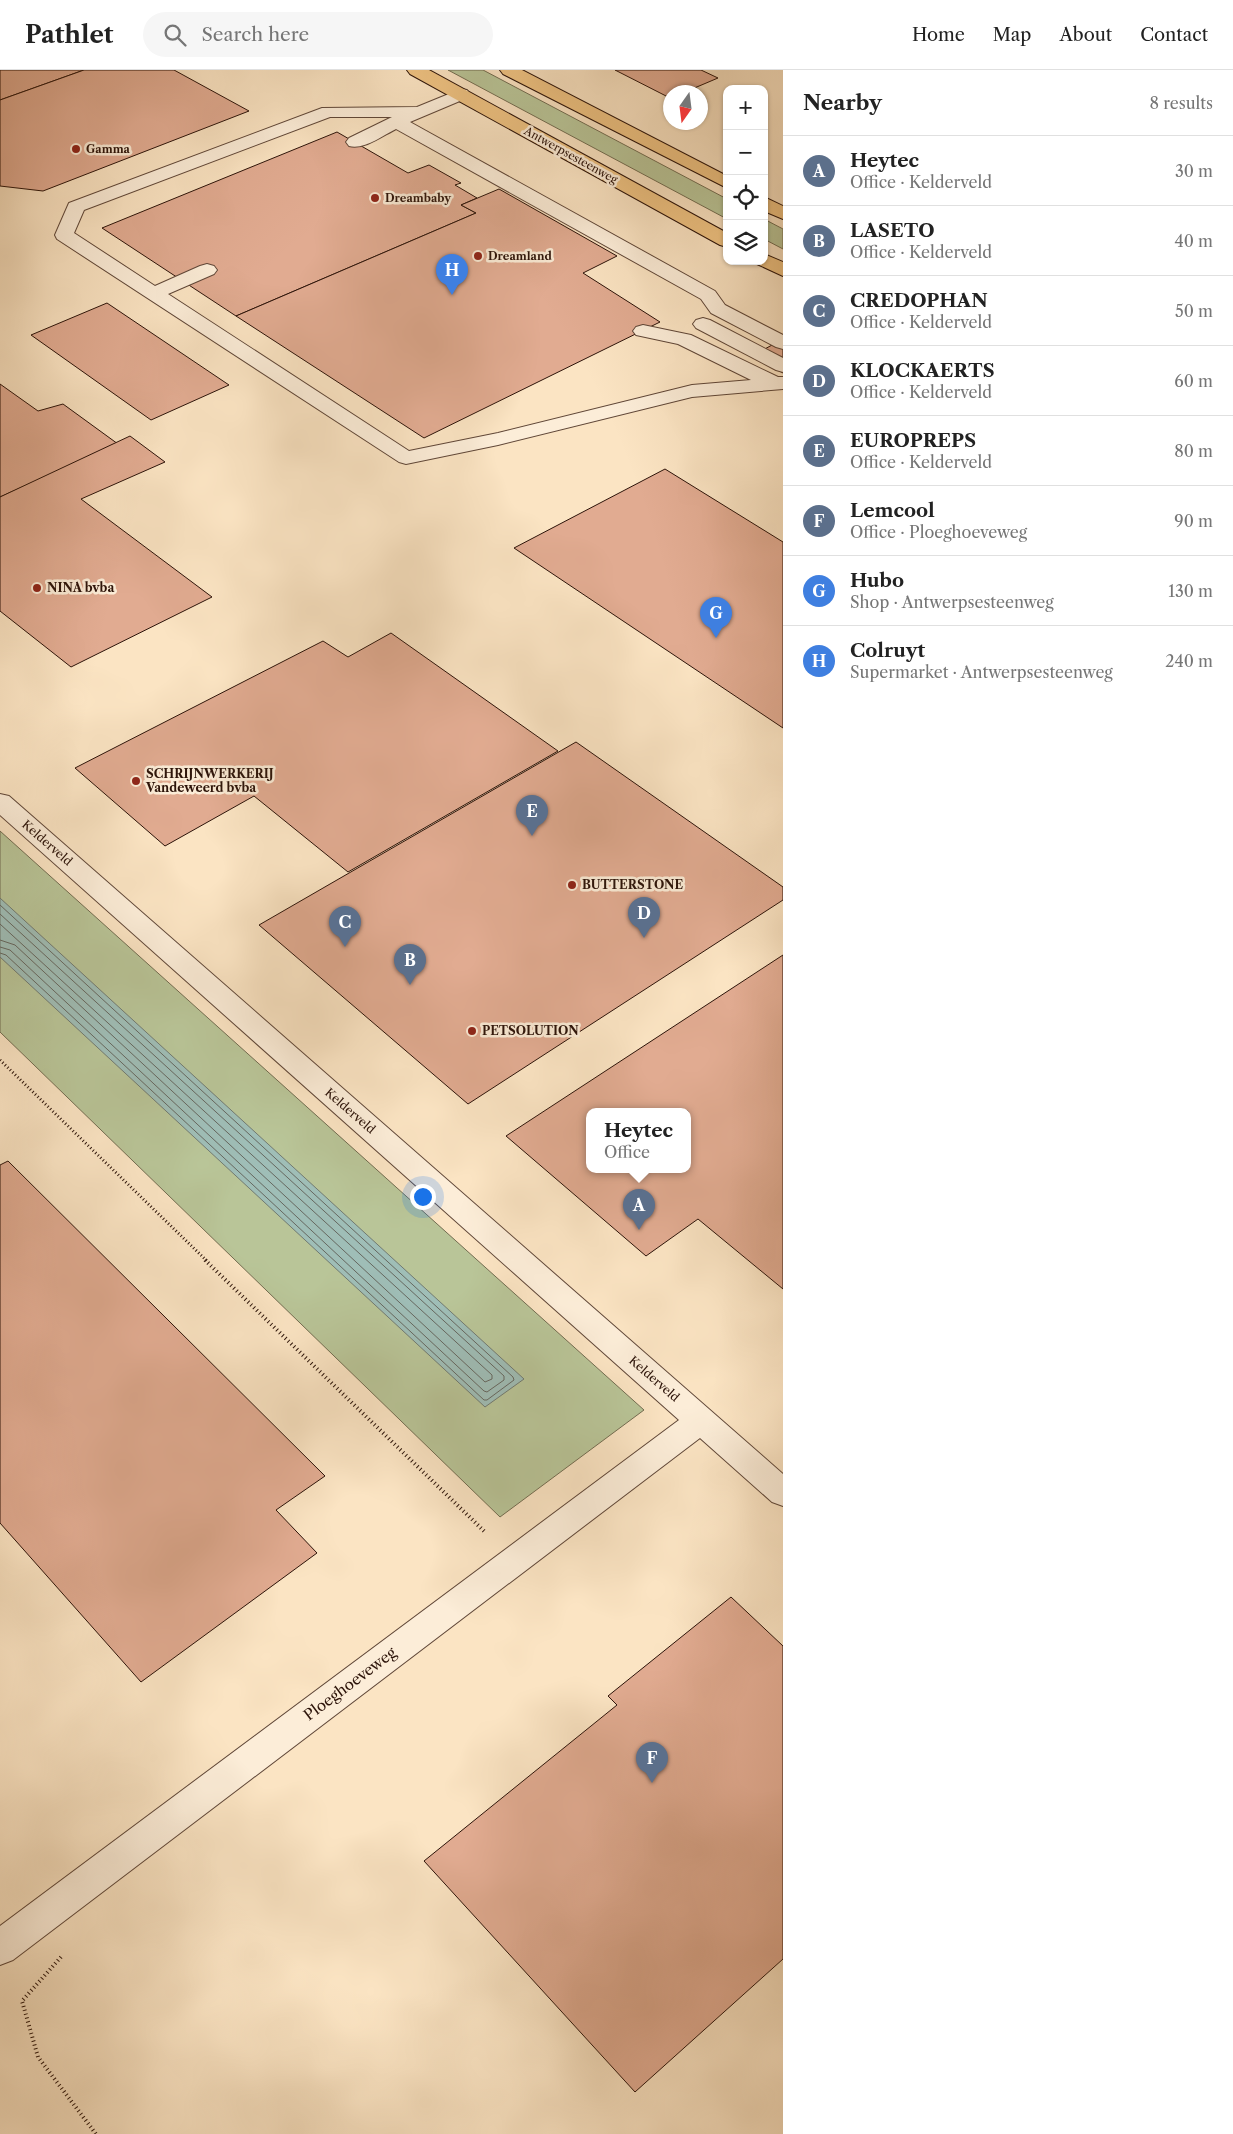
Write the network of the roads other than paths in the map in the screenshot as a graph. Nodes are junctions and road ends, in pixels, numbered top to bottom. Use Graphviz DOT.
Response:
graph roads {
  1 [pos="416,70"];
  2 [pos="510,70"];
  3 [pos="461,94"];
  4 [pos="420,112"];
  5 [pos="396,122"];
  6 [pos="355,142"];
  7 [pos="723,181"];
  8 [pos="768,205"];
  9 [pos="783,213"];
  10 [pos="723,238"];
  11 [pos="768,262"];
  12 [pos="207,270"];
  13 [pos="783,270"];
  14 [pos="154,293"];
  15 [pos="724,304"];
  16 [pos="703,324"];
  17 [pos="783,325"];
  18 [pos="643,331"];
  19 [pos="684,338"];
  20 [pos="783,343"];
  21 [pos="780,378"];
  22 [pos="0,802"];
  23 [pos="700,1421"];
  24 [pos="783,1493"];
  25 [pos="0,1948"];
  1 -- 3 [label="main road, Antwerpsesteenweg"];
  2 -- 7 [label="main road"];
  3 -- 4 [label="street"];
  3 -- 10 [label="main road, Antwerpsesteenweg"];
  4 -- 5 [label="street"];
  4 -- 14 [label="street"];
  5 -- 6 [label="street"];
  5 -- 15 [label="street"];
  8 -- 9 [label="main road"];
  11 -- 13 [label="main road"];
  12 -- 14 [label="street"];
  14 -- 21 [label="street"];
  15 -- 16 [label="street"];
  15 -- 17 [label="street"];
  15 -- 20 [label="street"];
  16 -- 19 [label="street"];
  16 -- 21 [label="street"];
  18 -- 19 [label="street"];
  19 -- 21 [label="street"];
  22 -- 23 [label="street, Kelderveld"];
  23 -- 24 [label="street, Kelderveld"];
  23 -- 25 [label="street, Ploeghoeveweg"];
}
